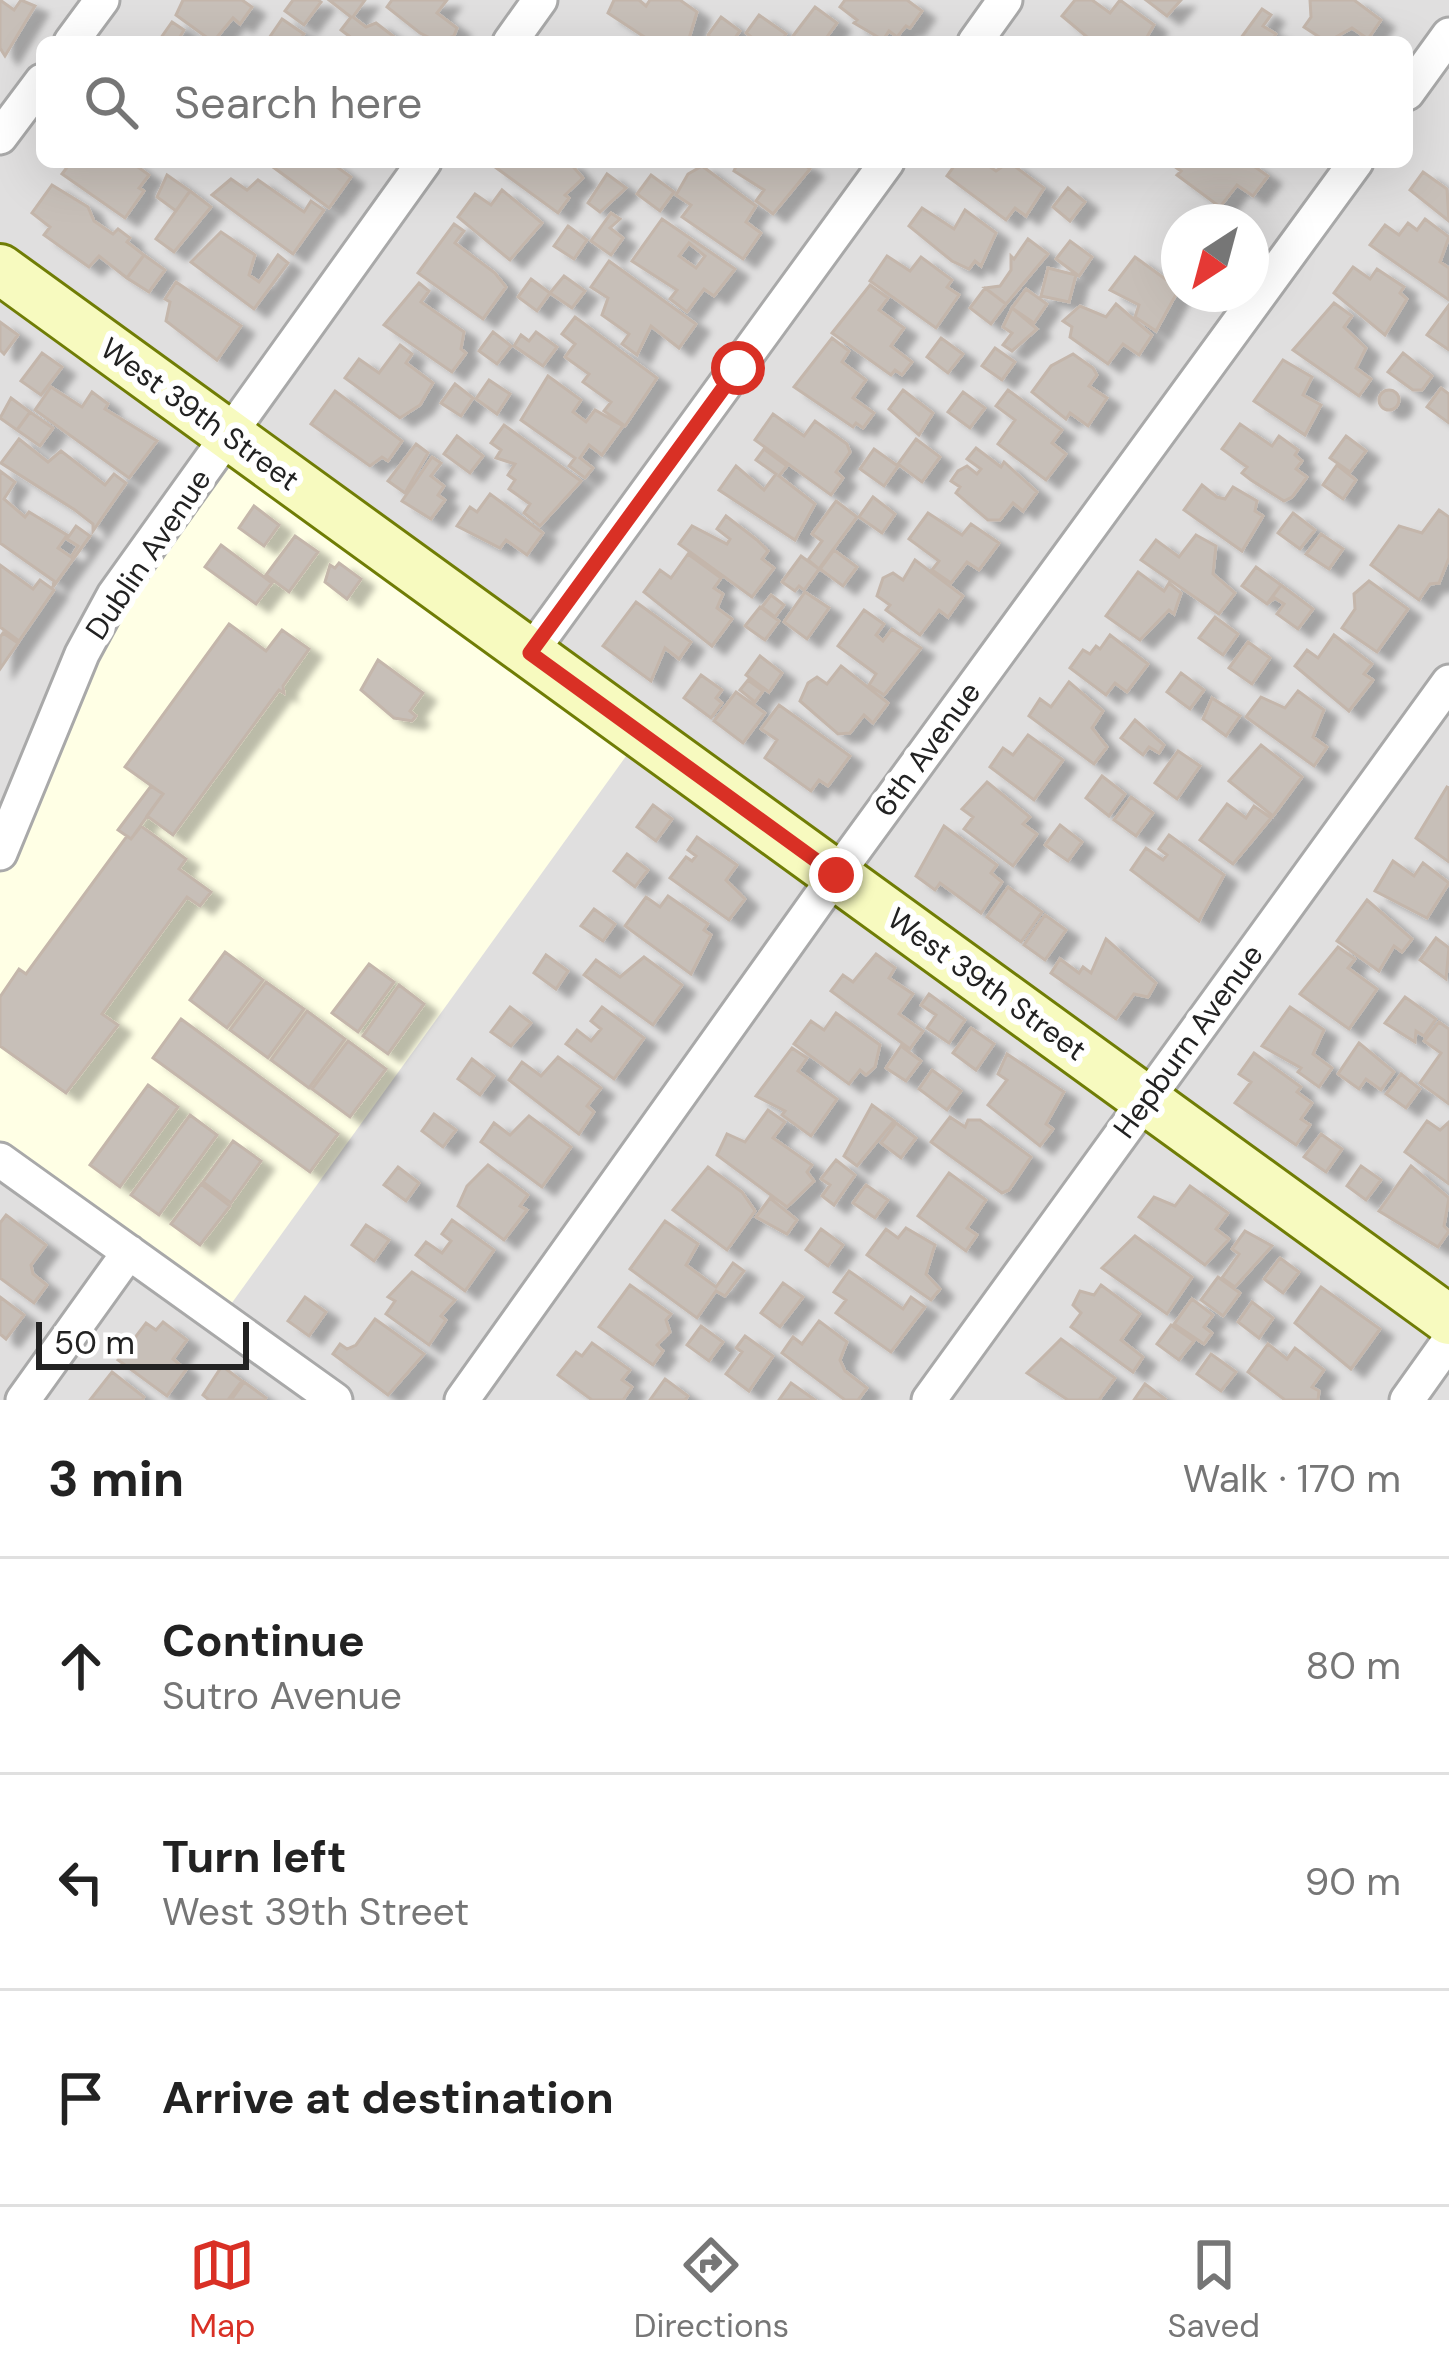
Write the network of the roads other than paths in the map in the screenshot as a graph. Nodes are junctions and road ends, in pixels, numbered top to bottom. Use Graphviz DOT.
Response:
graph roads {
  1 [pos="102,0"];
  2 [pos="540,0"];
  3 [pos="1005,0"];
  4 [pos="1449,35"];
  5 [pos="75,36"];
  6 [pos="514,36"];
  7 [pos="979,36"];
  8 [pos="1413,85"];
  9 [pos="36,89"];
  10 [pos="0,137"];
  11 [pos="420,168"];
  12 [pos="883,168"];
  13 [pos="1353,168"];
  14 [pos="0,268"];
  15 [pos="228,434"];
  16 [pos="530,653"];
  17 [pos="1449,682"];
  18 [pos="0,853"];
  19 [pos="836,875"];
  20 [pos="1145,1099"];
  21 [pos="0,1160"];
  22 [pos="129,1252"];
  23 [pos="1449,1320"];
  24 [pos="1449,1341"];
  25 [pos="23,1400"];
  26 [pos="335,1400"];
  27 [pos="462,1400"];
  28 [pos="929,1400"];
  29 [pos="1406,1400"];
  1 -- 5 [label="street"];
  2 -- 6 [label="street"];
  3 -- 7 [label="street"];
  4 -- 8 [label="street"];
  9 -- 10 [label="street"];
  11 -- 15 [label="street, Dublin Avenue"];
  12 -- 16 [label="street"];
  13 -- 19 [label="street, 6th Avenue"];
  14 -- 15 [label="street, West 39th Street"];
  15 -- 16 [label="street, West 39th Street"];
  15 -- 18 [label="street, Dublin Avenue"];
  16 -- 19 [label="street, West 39th Street"];
  17 -- 20 [label="street, Hepburn Avenue"];
  19 -- 20 [label="street, West 39th Street"];
  19 -- 27 [label="street, 6th Avenue"];
  20 -- 23 [label="street, West 39th Street"];
  20 -- 28 [label="street, Hepburn Avenue"];
  21 -- 22 [label="street"];
  22 -- 25 [label="street"];
  22 -- 26 [label="street"];
  24 -- 29 [label="street"];
}
